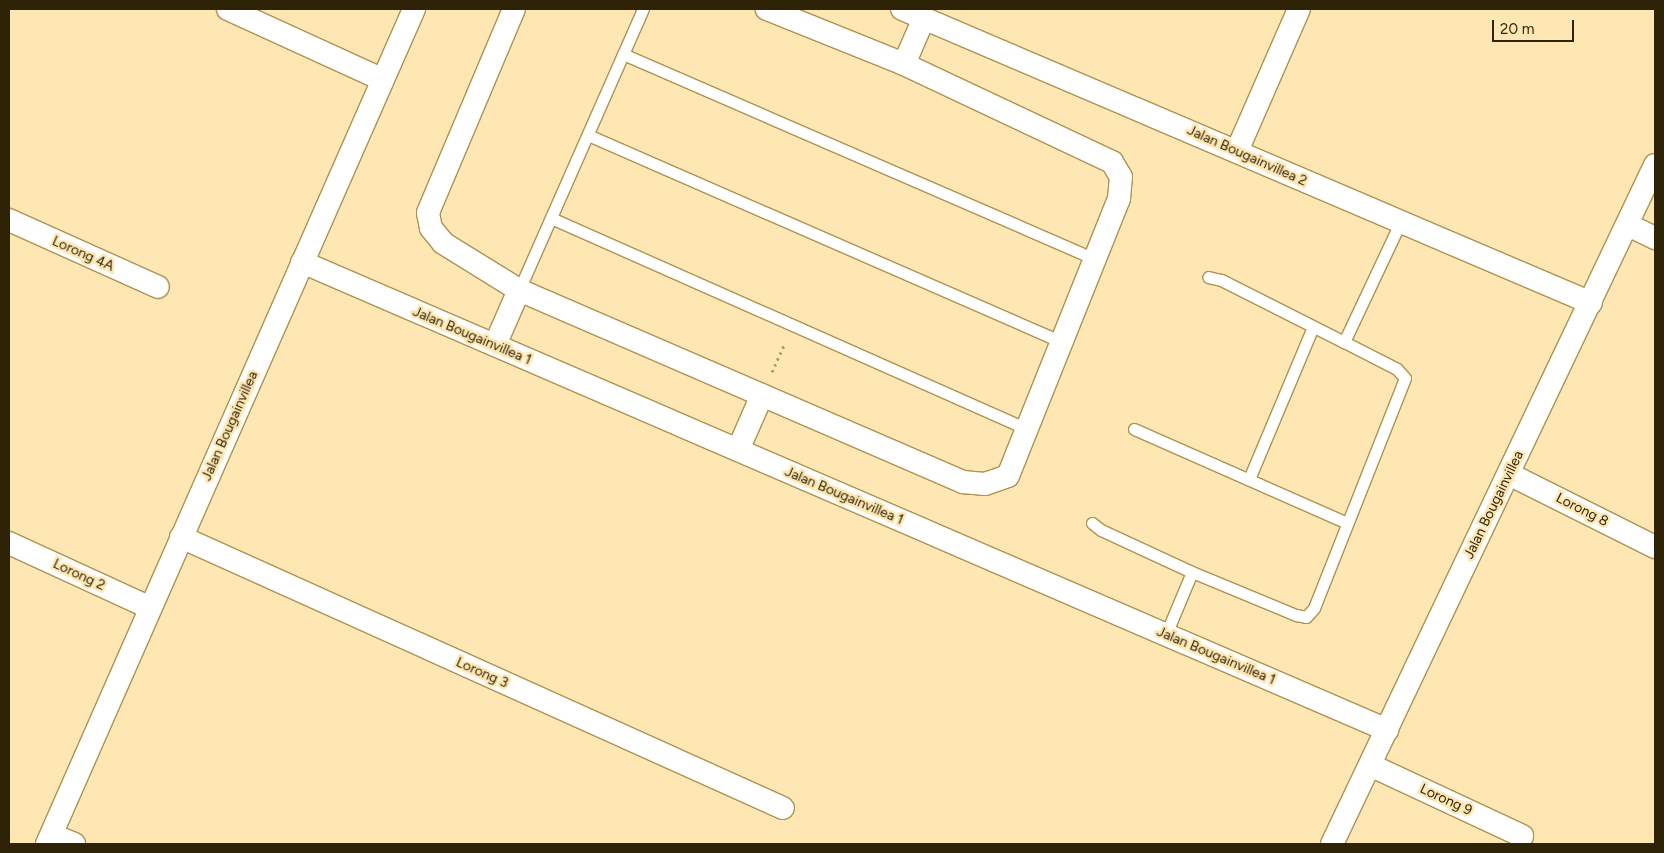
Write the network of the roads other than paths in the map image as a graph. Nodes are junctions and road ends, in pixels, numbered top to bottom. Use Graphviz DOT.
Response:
graph roads {
  1 [pos="228,9"];
  2 [pos="414,9"];
  3 [pos="514,9"];
  4 [pos="643,9"];
  5 [pos="767,9"];
  6 [pos="902,9"];
  7 [pos="1299,9"];
  8 [pos="924,18"];
  9 [pos="623,54"];
  10 [pos="904,64"];
  11 [pos="382,80"];
  12 [pos="588,135"];
  13 [pos="1237,151"];
  14 [pos="1655,165"];
  15 [pos="551,218"];
  16 [pos="9,220"];
  17 [pos="1400,223"];
  18 [pos="1628,225"];
  19 [pos="1655,238"];
  20 [pos="1095,259"];
  21 [pos="302,262"];
  22 [pos="1208,277"];
  23 [pos="158,287"];
  24 [pos="519,290"];
  25 [pos="1591,303"];
  26 [pos="1314,327"];
  27 [pos="1062,342"];
  28 [pos="1344,342"];
  29 [pos="495,345"];
  30 [pos="762,395"];
  31 [pos="1027,429"];
  32 [pos="1134,429"];
  33 [pos="738,450"];
  34 [pos="1509,474"];
  35 [pos="1249,480"];
  36 [pos="1092,523"];
  37 [pos="1347,523"];
  38 [pos="182,537"];
  39 [pos="9,543"];
  40 [pos="1655,547"];
  41 [pos="1192,572"];
  42 [pos="150,608"];
  43 [pos="1166,634"];
  44 [pos="1387,730"];
  45 [pos="1370,764"];
  46 [pos="783,808"];
  47 [pos="1522,836"];
  48 [pos="49,839"];
  49 [pos="74,844"];
  50 [pos="1332,844"];
  1 -- 11 [label="street"];
  2 -- 11 [label="street, Jalan Bougainvillea"];
  3 -- 24 [label="street"];
  4 -- 9 [label="lane"];
  5 -- 10 [label="street"];
  6 -- 8 [label="street, Jalan Bougainvillea 2"];
  7 -- 13 [label="street"];
  8 -- 10 [label="street"];
  8 -- 13 [label="street, Jalan Bougainvillea 2"];
  9 -- 12 [label="lane"];
  9 -- 20 [label="lane"];
  10 -- 20 [label="street"];
  11 -- 21 [label="street, Jalan Bougainvillea"];
  12 -- 15 [label="lane"];
  12 -- 27 [label="lane"];
  13 -- 17 [label="street, Jalan Bougainvillea 2"];
  14 -- 18 [label="street, Jalan Bougainvillea"];
  15 -- 24 [label="lane"];
  15 -- 31 [label="lane"];
  16 -- 23 [label="street, Lorong 4A"];
  17 -- 25 [label="street, Jalan Bougainvillea 2"];
  17 -- 28 [label="lane"];
  18 -- 19 [label="street"];
  18 -- 25 [label="street, Jalan Bougainvillea"];
  20 -- 27 [label="street"];
  21 -- 29 [label="street, Jalan Bougainvillea 1"];
  21 -- 38 [label="street, Jalan Bougainvillea"];
  22 -- 26 [label="lane"];
  24 -- 29 [label="street"];
  24 -- 30 [label="street"];
  25 -- 34 [label="street, Jalan Bougainvillea"];
  26 -- 28 [label="lane"];
  26 -- 35 [label="lane"];
  27 -- 31 [label="street"];
  28 -- 37 [label="lane"];
  29 -- 33 [label="street, Jalan Bougainvillea 1"];
  30 -- 31 [label="street"];
  30 -- 33 [label="street"];
  32 -- 35 [label="lane"];
  33 -- 43 [label="street, Jalan Bougainvillea 1"];
  34 -- 40 [label="street, Lorong 8"];
  34 -- 44 [label="street, Jalan Bougainvillea"];
  35 -- 37 [label="lane"];
  36 -- 41 [label="lane"];
  37 -- 41 [label="lane"];
  38 -- 42 [label="street, Jalan Bougainvillea"];
  38 -- 46 [label="street, Lorong 3"];
  39 -- 42 [label="street, Lorong 2"];
  41 -- 43 [label="lane"];
  42 -- 48 [label="street, Jalan Bougainvillea"];
  43 -- 44 [label="street, Jalan Bougainvillea 1"];
  44 -- 45 [label="street, Jalan Bougainvillea"];
  45 -- 47 [label="street, Lorong 9"];
  45 -- 50 [label="street, Jalan Bougainvillea"];
  48 -- 49 [label="street"];
}
